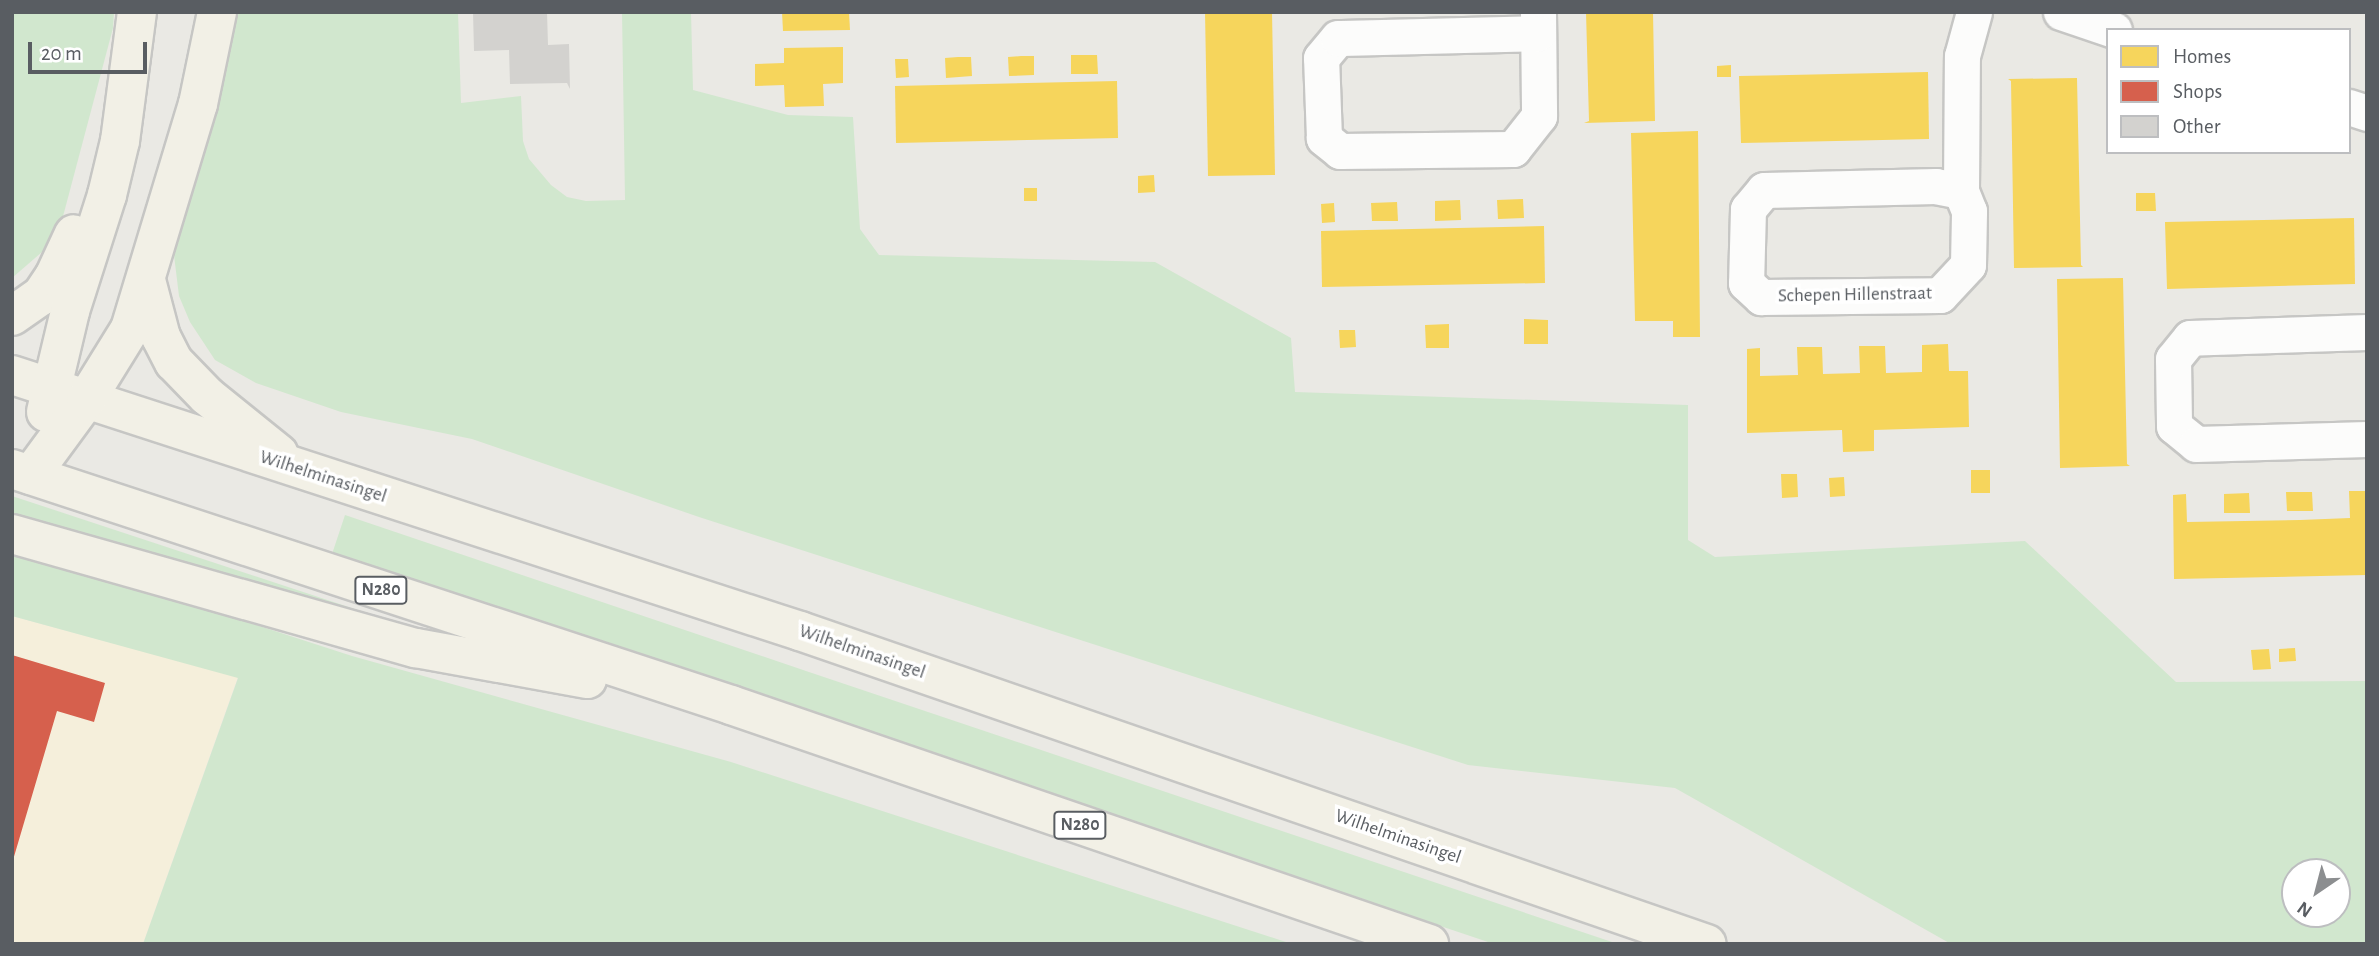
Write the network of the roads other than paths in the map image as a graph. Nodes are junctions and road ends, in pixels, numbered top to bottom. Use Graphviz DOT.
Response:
graph roads {
  1 [pos="137,12"];
  2 [pos="217,12"];
  3 [pos="1974,12"];
  4 [pos="2061,12"];
  5 [pos="1538,23"];
  6 [pos="2108,28"];
  7 [pos="120,141"];
  8 [pos="1961,191"];
  9 [pos="146,280"];
  10 [pos="12,316"];
  11 [pos="2367,332"];
  12 [pos="12,375"];
  13 [pos="51,388"];
  14 [pos="86,400"];
  15 [pos="2367,439"];
  16 [pos="297,469"];
  17 [pos="22,472"];
  18 [pos="12,534"];
  19 [pos="731,705"];
  20 [pos="1429,944"];
  21 [pos="1707,944"];
  1 -- 7 [label="main road"];
  2 -- 9 [label="main road"];
  3 -- 8 [label="street, Schepen Hillenstraat"];
  4 -- 6 [label="street"];
  5 -- 5 [label="street"];
  7 -- 10 [label="main road"];
  7 -- 13 [label="main road"];
  8 -- 8 [label="street, Schepen Hillenstraat"];
  9 -- 14 [label="main road"];
  9 -- 16 [label="main road"];
  11 -- 15 [label="street"];
  12 -- 13 [label="main road, Wilhelminasingel"];
  13 -- 14 [label="main road, Wilhelminasingel"];
  13 -- 17 [label="main road"];
  14 -- 16 [label="main road, Wilhelminasingel"];
  14 -- 17 [label="main road"];
  16 -- 21 [label="main road, Wilhelminasingel"];
  17 -- 19 [label="main road, N280"];
  18 -- 19 [label="main road, N280"];
  19 -- 20 [label="main road, N280"];
}
